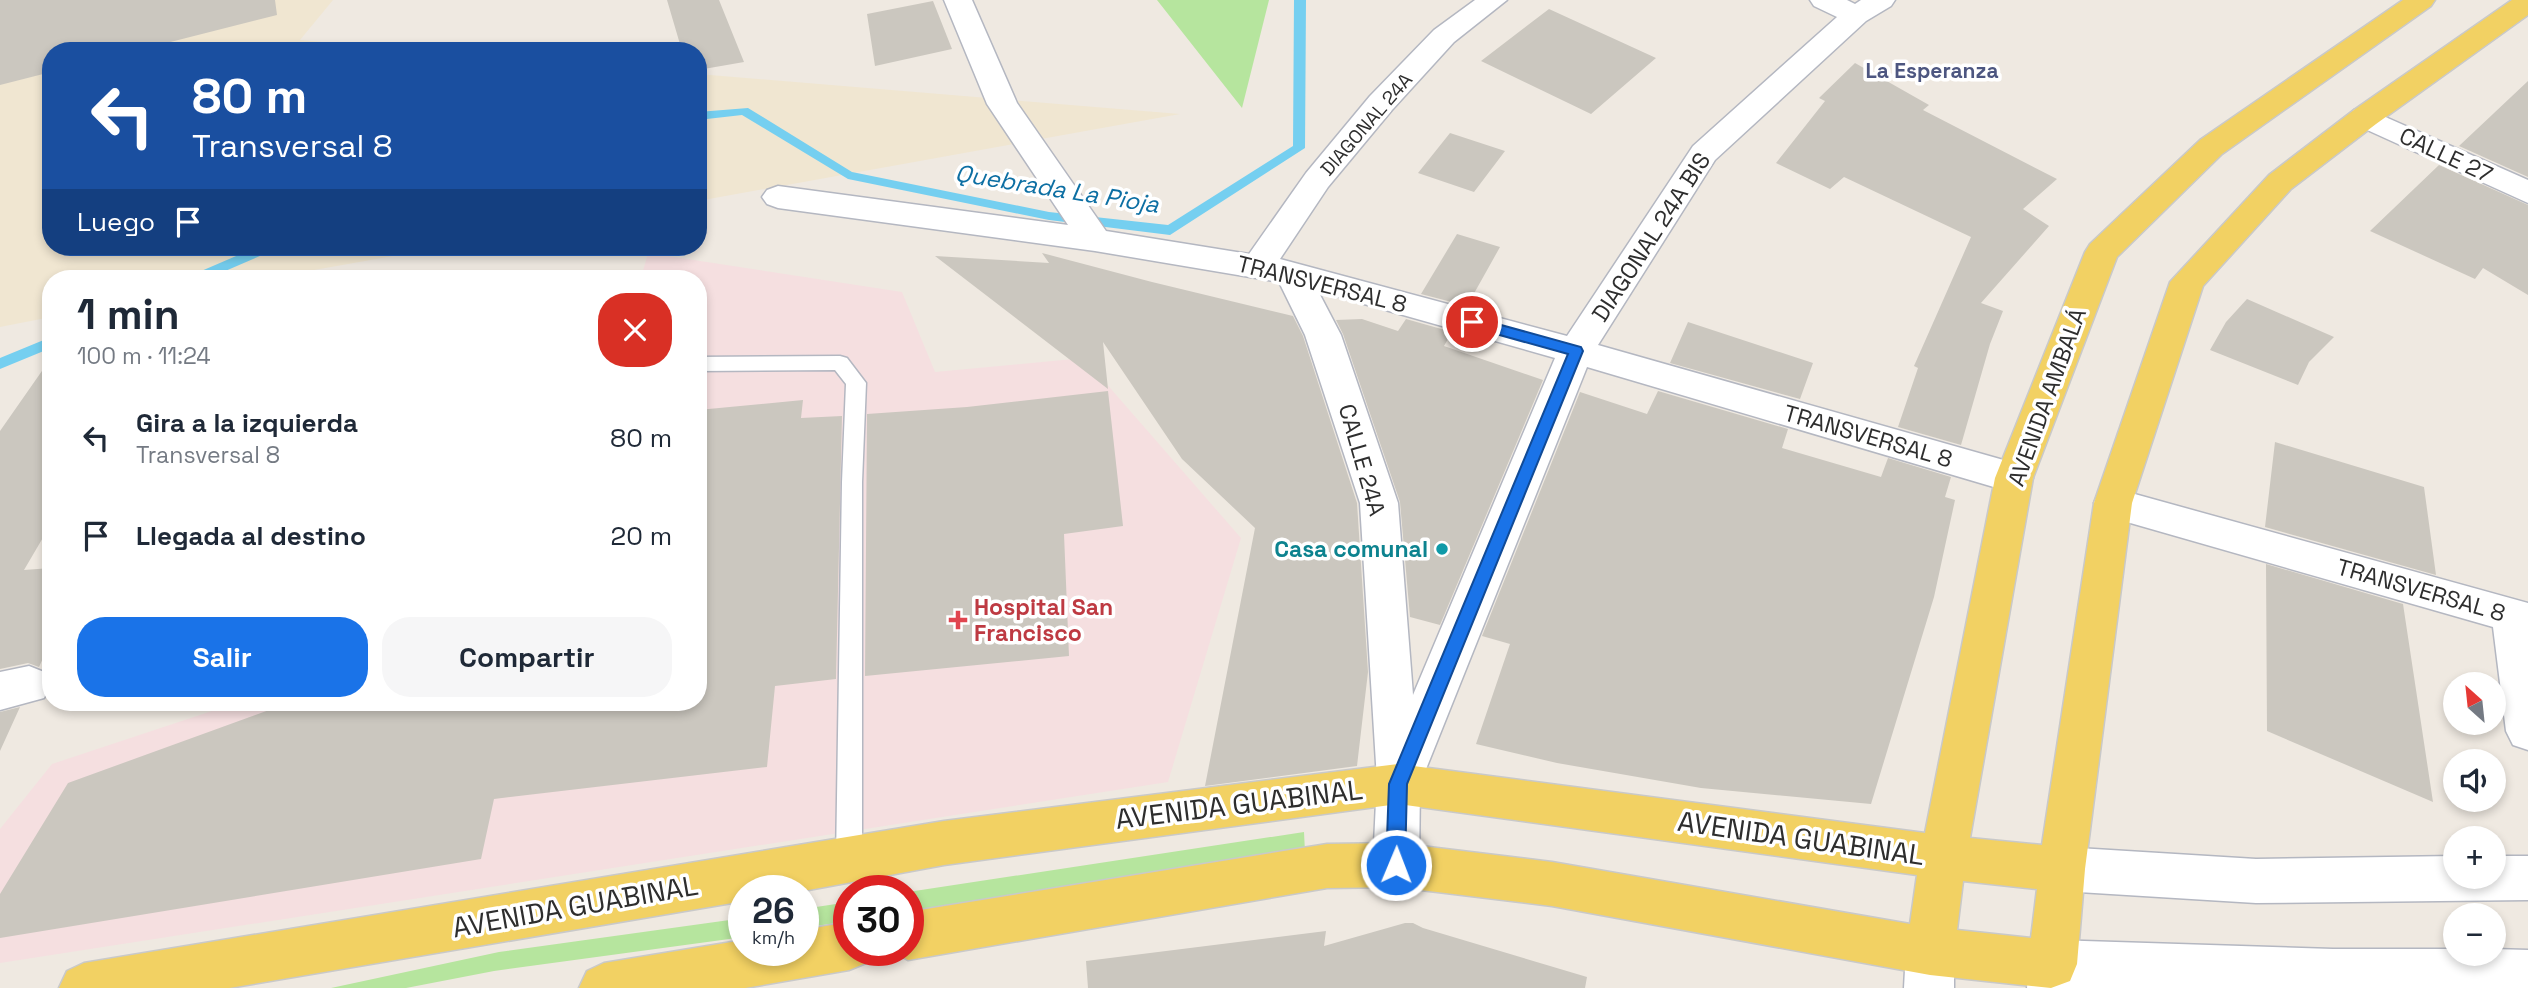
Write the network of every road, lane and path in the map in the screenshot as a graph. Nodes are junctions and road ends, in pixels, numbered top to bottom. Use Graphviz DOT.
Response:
graph roads {
  1 [pos="958,0"];
  2 [pos="1493,0"];
  3 [pos="1824,0"];
  4 [pos="2421,0"];
  5 [pos="2528,2"];
  6 [pos="1869,8"];
  7 [pos="2365,117"];
  8 [pos="2528,193"];
  9 [pos="778,197"];
  10 [pos="1094,239"];
  11 [pos="1274,269"];
  12 [pos="1576,351"];
  13 [pos="707,364"];
  14 [pos="2014,478"];
  15 [pos="2113,503"];
  16 [pos="2520,618"];
  17 [pos="2528,731"];
  18 [pos="1398,784"];
  19 [pos="1943,858"];
  20 [pos="849,861"];
  21 [pos="1396,865"];
  22 [pos="2062,869"];
  23 [pos="2528,878"];
  24 [pos="924,933"];
  25 [pos="833,949"];
  26 [pos="1930,970"];
  27 [pos="2528,974"];
  28 [pos="2052,976"];
  29 [pos="84,988"];
  30 [pos="604,988"];
  31 [pos="2094,988"];
  1 -- 10 [label="street"];
  2 -- 11 [label="street, DIAGONAL 24A"];
  3 -- 6 [label="street"];
  4 -- 14 [label="main road, AVENIDA AMBALÁ"];
  5 -- 7 [label="main road"];
  6 -- 12 [label="street, DIAGONAL 24A BIS"];
  7 -- 8 [label="street, CALLE 27"];
  7 -- 15 [label="main road"];
  9 -- 10 [label="street, TRANSVERSAL 8"];
  10 -- 11 [label="street, TRANSVERSAL 8"];
  11 -- 12 [label="street, TRANSVERSAL 8"];
  11 -- 18 [label="street, CALLE 24A"];
  12 -- 14 [label="street, TRANSVERSAL 8"];
  12 -- 18 [label="street, DIAGONAL 24A BIS"];
  13 -- 20 [label="lane"];
  14 -- 19 [label="main road, AVENIDA AMBALÁ"];
  15 -- 16 [label="street, TRANSVERSAL 8"];
  15 -- 22 [label="main road"];
  16 -- 17 [label="street"];
  18 -- 19 [label="main road, AVENIDA GUABINAL"];
  18 -- 20 [label="main road, AVENIDA GUABINAL"];
  18 -- 21 [label="street, CALLE 24A"];
  19 -- 22 [label="main road, AVENIDA GUABINAL"];
  19 -- 26 [label="main road, AVENIDA AMBALÁ"];
  20 -- 29 [label="main road, AVENIDA GUABINAL"];
  21 -- 24 [label="main road"];
  21 -- 26 [label="main road"];
  22 -- 23 [label="street, AVENIDA GUABINAL"];
  22 -- 28 [label="main road"];
  25 -- 30 [label="main road"];
  26 -- 28 [label="main road"];
  27 -- 28 [label="street"];
  28 -- 31 [label="street"];
}
